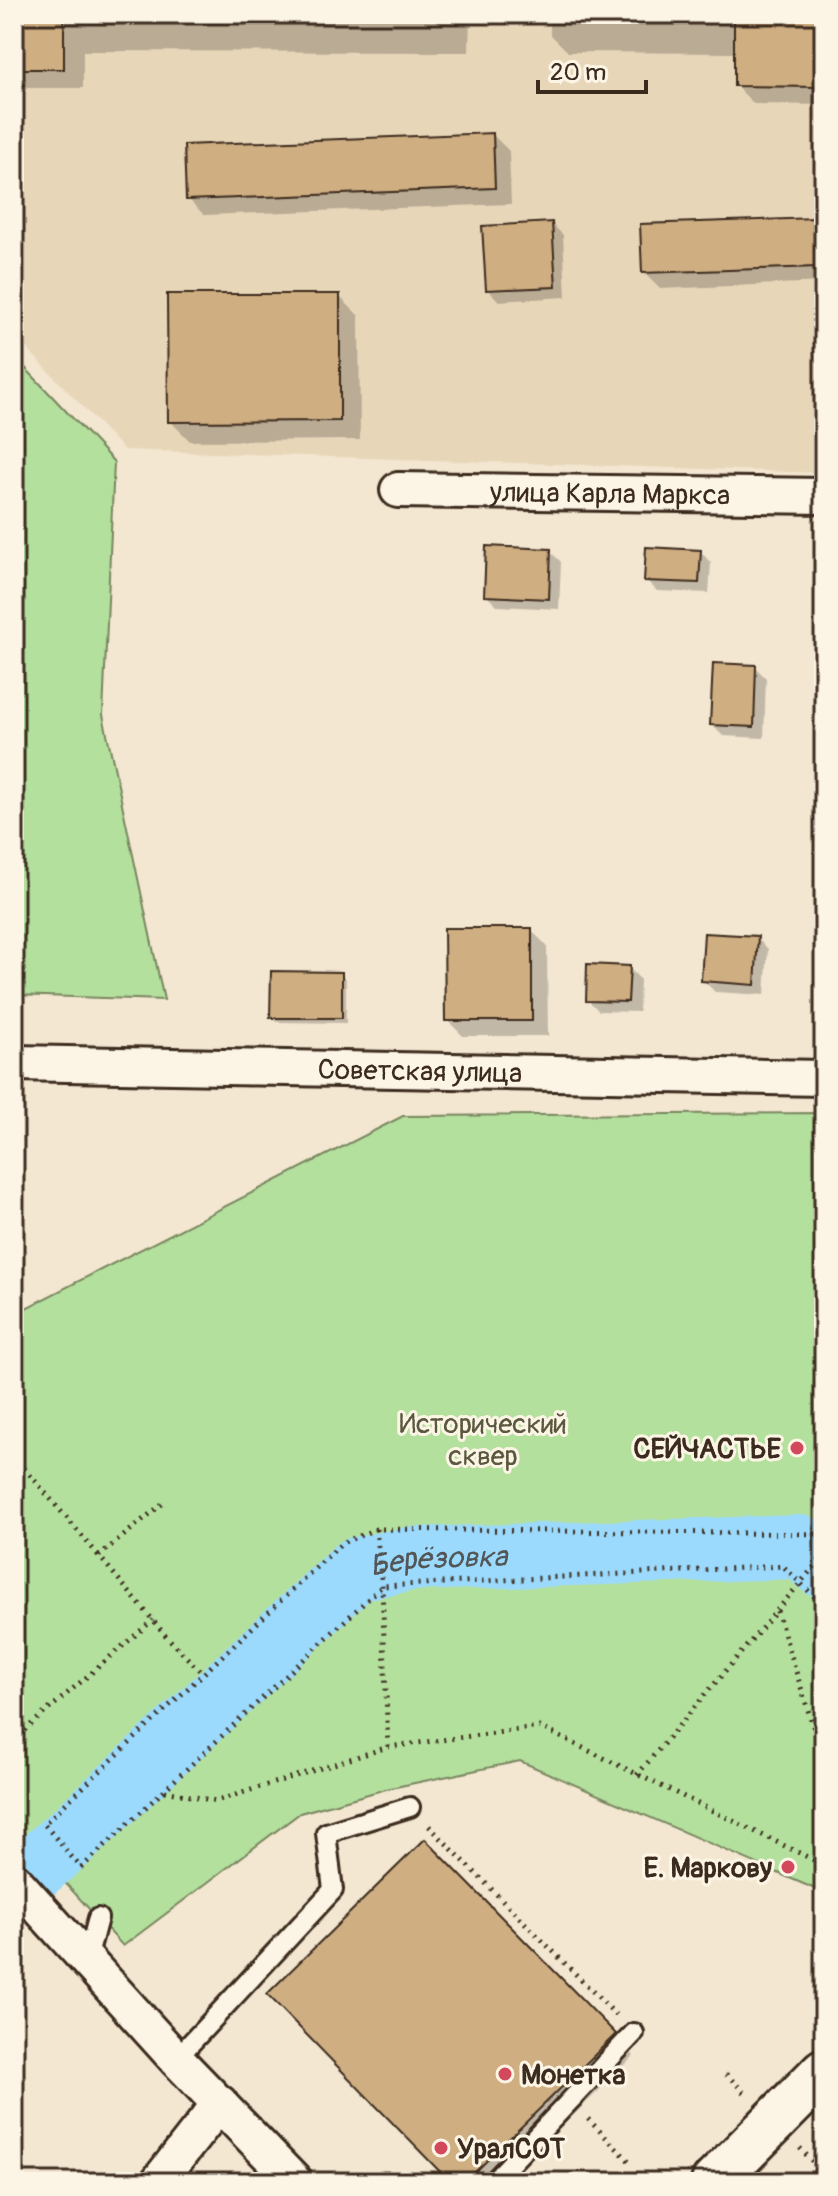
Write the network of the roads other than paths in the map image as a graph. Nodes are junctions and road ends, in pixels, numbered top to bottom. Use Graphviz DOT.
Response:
graph roads {
  1 [pos="398,490"];
  2 [pos="824,496"];
  3 [pos="14,1063"];
  4 [pos="824,1078"];
  5 [pos="410,1807"];
  6 [pos="14,1880"];
  7 [pos="98,1918"];
  8 [pos="87,1960"];
  9 [pos="634,2033"];
  10 [pos="176,2059"];
  11 [pos="823,2074"];
  12 [pos="220,2103"];
  13 [pos="158,2182"];
  14 [pos="295,2182"];
  15 [pos="493,2182"];
  16 [pos="714,2182"];
  1 -- 2 [label="street, улица Карла Маркса"];
  3 -- 4 [label="street, Советская улица"];
  5 -- 10 [label="lane"];
  6 -- 8 [label="street"];
  7 -- 8 [label="lane"];
  8 -- 10 [label="street"];
  9 -- 15 [label="lane"];
  10 -- 12 [label="street"];
  11 -- 16 [label="main road"];
  12 -- 13 [label="street"];
  12 -- 14 [label="street"];
}
